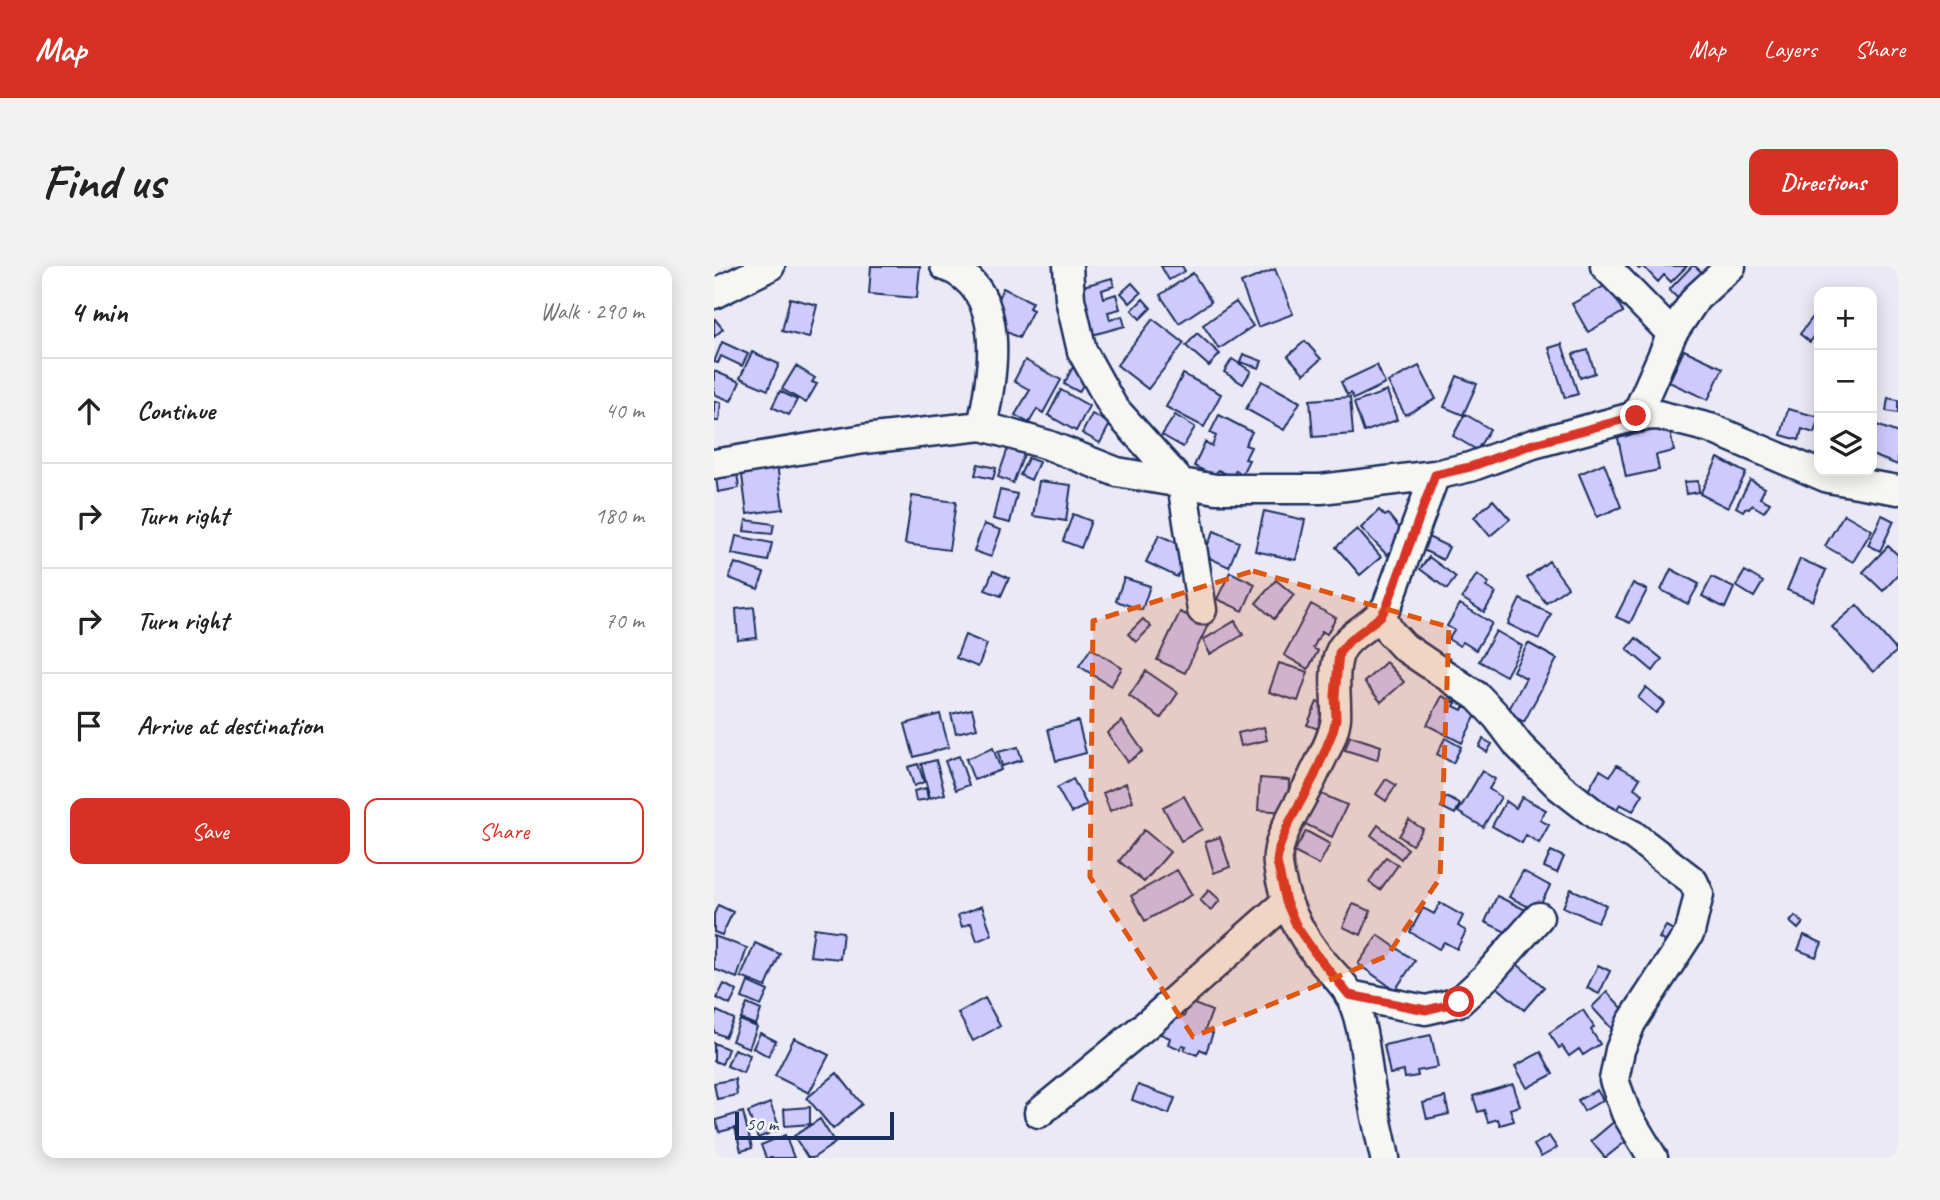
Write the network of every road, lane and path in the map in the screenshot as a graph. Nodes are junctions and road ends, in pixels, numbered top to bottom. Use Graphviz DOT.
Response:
graph roads {
  1 [pos="770,266"];
  2 [pos="945,266"];
  3 [pos="1068,266"];
  4 [pos="1605,266"];
  5 [pos="1731,266"];
  6 [pos="714,294"];
  7 [pos="1672,334"];
  8 [pos="1636,416"];
  9 [pos="982,426"];
  10 [pos="714,464"];
  11 [pos="1435,475"];
  12 [pos="1182,484"];
  13 [pos="1898,490"];
  14 [pos="1202,610"];
  15 [pos="1381,616"];
  16 [pos="1286,902"];
  17 [pos="1539,916"];
  18 [pos="1349,995"];
  19 [pos="1039,1113"];
  20 [pos="1385,1158"];
  21 [pos="1653,1158"];
  1 -- 6 [label="street"];
  2 -- 9 [label="street"];
  3 -- 12 [label="street"];
  4 -- 7 [label="street"];
  5 -- 7 [label="street"];
  7 -- 8 [label="street"];
  8 -- 11 [label="street"];
  8 -- 13 [label="street"];
  9 -- 10 [label="street"];
  9 -- 12 [label="street"];
  11 -- 12 [label="street"];
  11 -- 15 [label="street"];
  12 -- 14 [label="street"];
  15 -- 16 [label="street"];
  15 -- 21 [label="street"];
  16 -- 18 [label="street"];
  16 -- 19 [label="street"];
  17 -- 18 [label="street"];
  18 -- 20 [label="street"];
}
